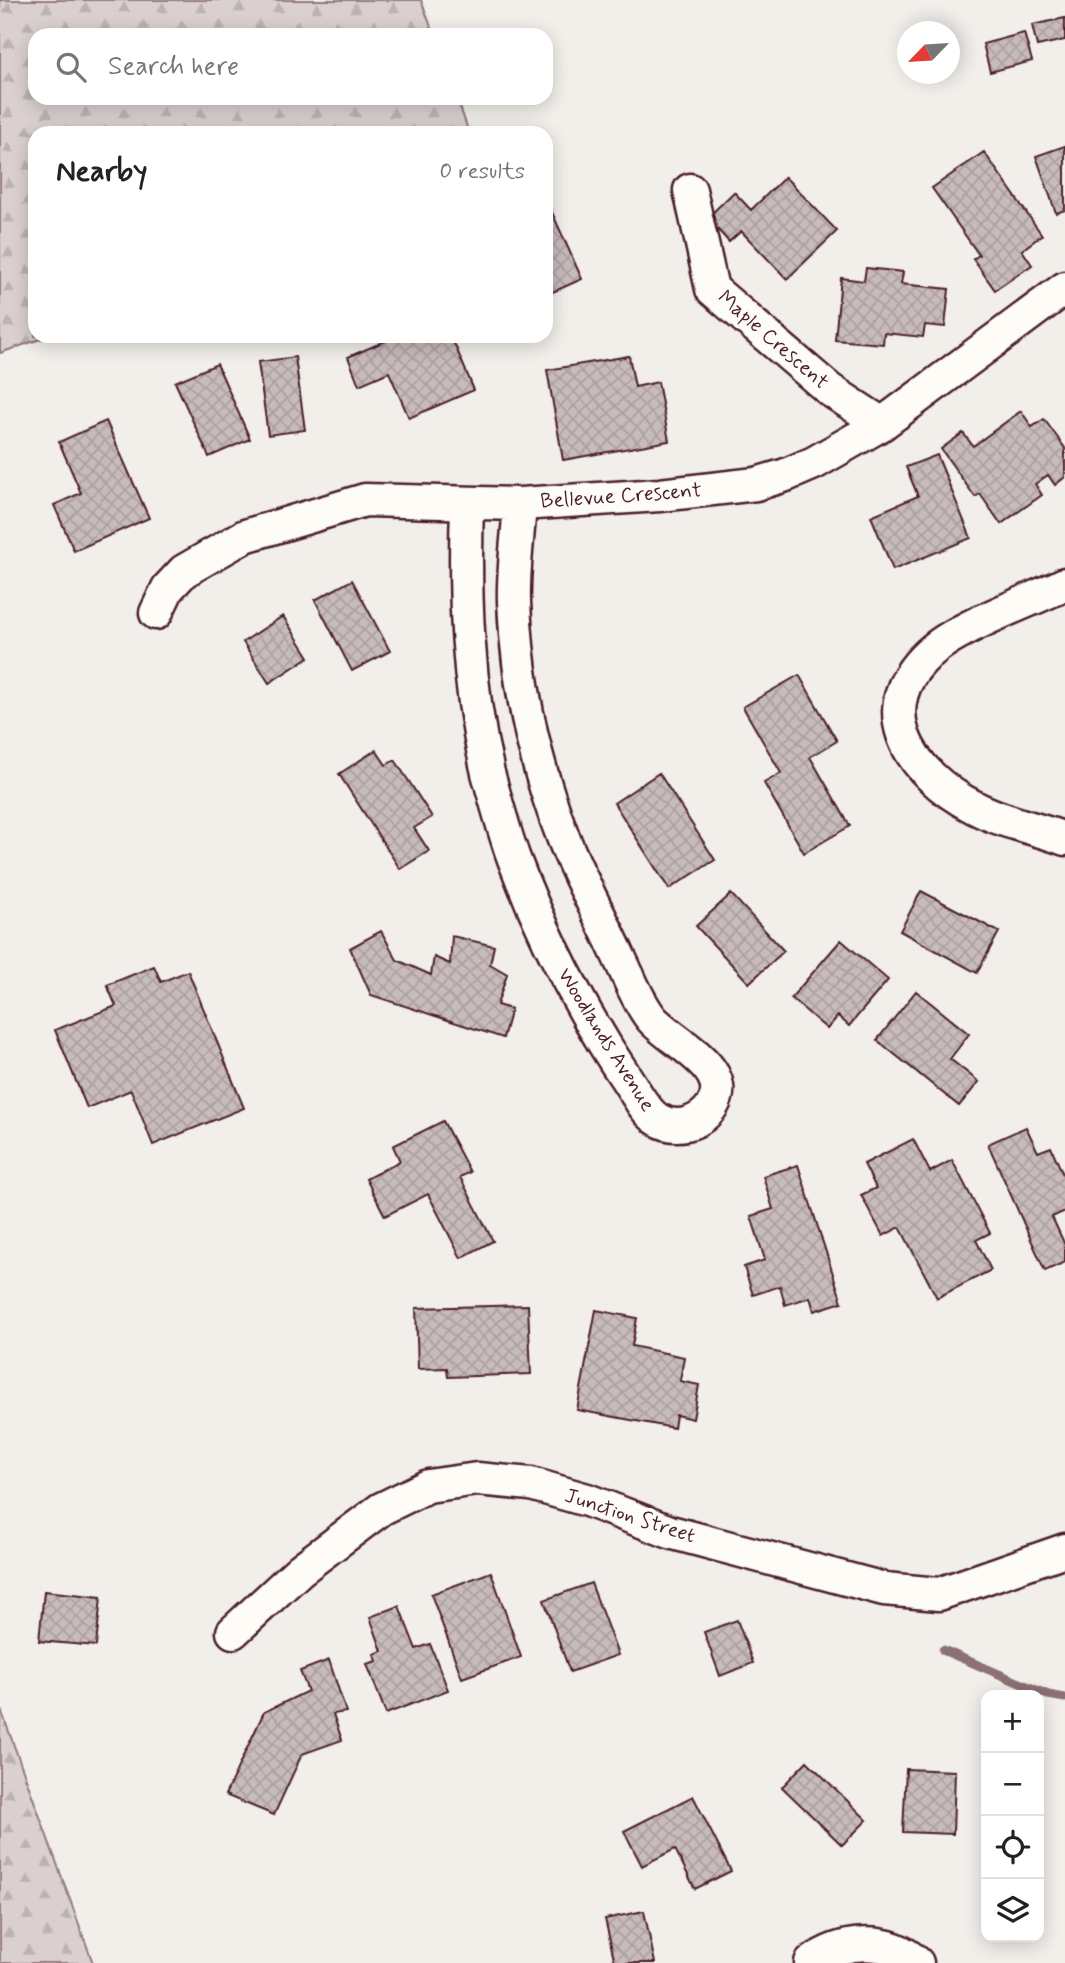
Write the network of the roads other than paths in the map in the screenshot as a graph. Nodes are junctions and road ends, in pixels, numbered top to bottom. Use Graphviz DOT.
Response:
graph roads {
  1 [pos="690,190"];
  2 [pos="1065,288"];
  3 [pos="882,424"];
  4 [pos="467,504"];
  5 [pos="520,504"];
  6 [pos="1065,584"];
  7 [pos="156,613"];
  8 [pos="1065,839"];
  9 [pos="1065,1550"];
  10 [pos="233,1632"];
  11 [pos="811,1963"];
  12 [pos="917,1963"];
  1 -- 3 [label="street, Maple Crescent"];
  2 -- 3 [label="street, Bellevue Crescent"];
  3 -- 5 [label="street, Bellevue Crescent"];
  4 -- 5 [label="street, Bellevue Crescent"];
  4 -- 5 [label="street, Woodlands Avenue"];
  4 -- 7 [label="street, Bellevue Crescent"];
  6 -- 8 [label="street"];
  9 -- 10 [label="street, Junction Street"];
  11 -- 12 [label="street"];
}
